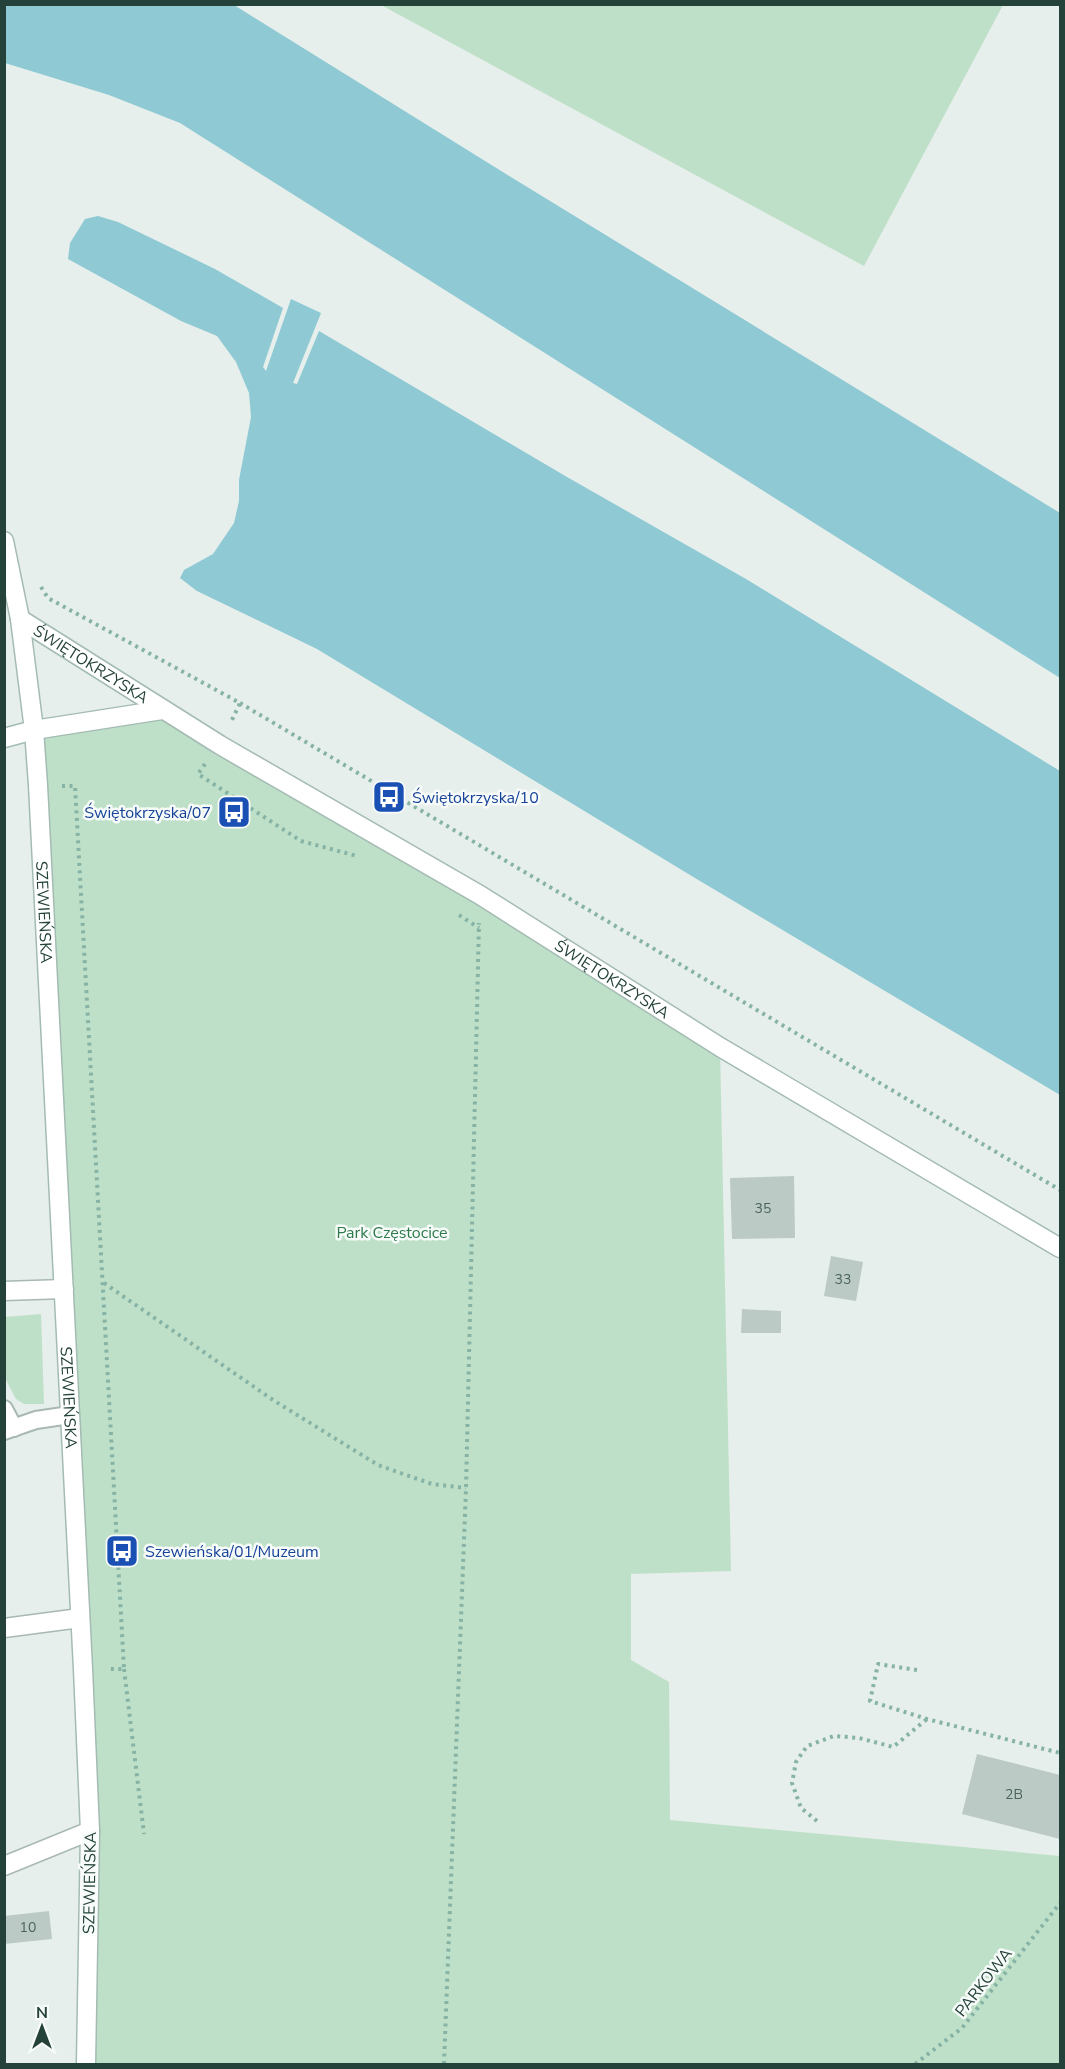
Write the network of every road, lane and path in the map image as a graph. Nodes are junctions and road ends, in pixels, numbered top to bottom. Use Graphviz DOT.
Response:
graph roads {
  1 [pos="4,541"];
  2 [pos="20,619"];
  3 [pos="240,703"];
  4 [pos="162,710"];
  5 [pos="34,730"];
  6 [pos="4,738"];
  7 [pos="38,785"];
  8 [pos="480,895"];
  9 [pos="1060,1190"];
  10 [pos="1060,1248"];
  11 [pos="104,1283"];
  12 [pos="64,1289"];
  13 [pos="4,1291"];
  14 [pos="4,1409"];
  15 [pos="70,1415"];
  16 [pos="9,1430"];
  17 [pos="466,1488"];
  18 [pos="80,1618"];
  19 [pos="4,1628"];
  20 [pos="83,1669"];
  21 [pos="124,1669"];
  22 [pos="917,1670"];
  23 [pos="927,1719"];
  24 [pos="1060,1753"];
  25 [pos="817,1821"];
  26 [pos="90,1831"];
  27 [pos="144,1834"];
  28 [pos="4,1866"];
  29 [pos="1060,1903"];
  30 [pos="86,2064"];
  31 [pos="444,2064"];
  32 [pos="915,2064"];
  1 -- 2 [label="street, SZEWIEŃSKA"];
  2 -- 4 [label="street, ŚWIĘTOKRZYSKA"];
  2 -- 5 [label="street, SZEWIEŃSKA"];
  3 -- 9 [label="path"];
  4 -- 5 [label="street, ŚWIĘTOKRZYSKA"];
  4 -- 8 [label="street, ŚWIĘTOKRZYSKA"];
  5 -- 6 [label="street, ŚWIĘTOKRZYSKA"];
  5 -- 7 [label="street, SZEWIEŃSKA"];
  7 -- 11 [label="path"];
  7 -- 12 [label="street, SZEWIEŃSKA"];
  8 -- 10 [label="street, ŚWIĘTOKRZYSKA"];
  8 -- 17 [label="path"];
  11 -- 17 [label="path"];
  11 -- 21 [label="path"];
  12 -- 13 [label="street"];
  12 -- 15 [label="street, SZEWIEŃSKA"];
  14 -- 16 [label="lane"];
  15 -- 16 [label="lane"];
  15 -- 18 [label="street, SZEWIEŃSKA"];
  17 -- 31 [label="path"];
  18 -- 19 [label="street"];
  18 -- 20 [label="street, SZEWIEŃSKA"];
  20 -- 21 [label="path"];
  20 -- 26 [label="street, SZEWIEŃSKA"];
  21 -- 27 [label="path"];
  22 -- 23 [label="path"];
  23 -- 24 [label="path"];
  23 -- 25 [label="path"];
  26 -- 28 [label="street"];
  26 -- 30 [label="street, SZEWIEŃSKA"];
  29 -- 32 [label="path, PARKOWA"];
}
